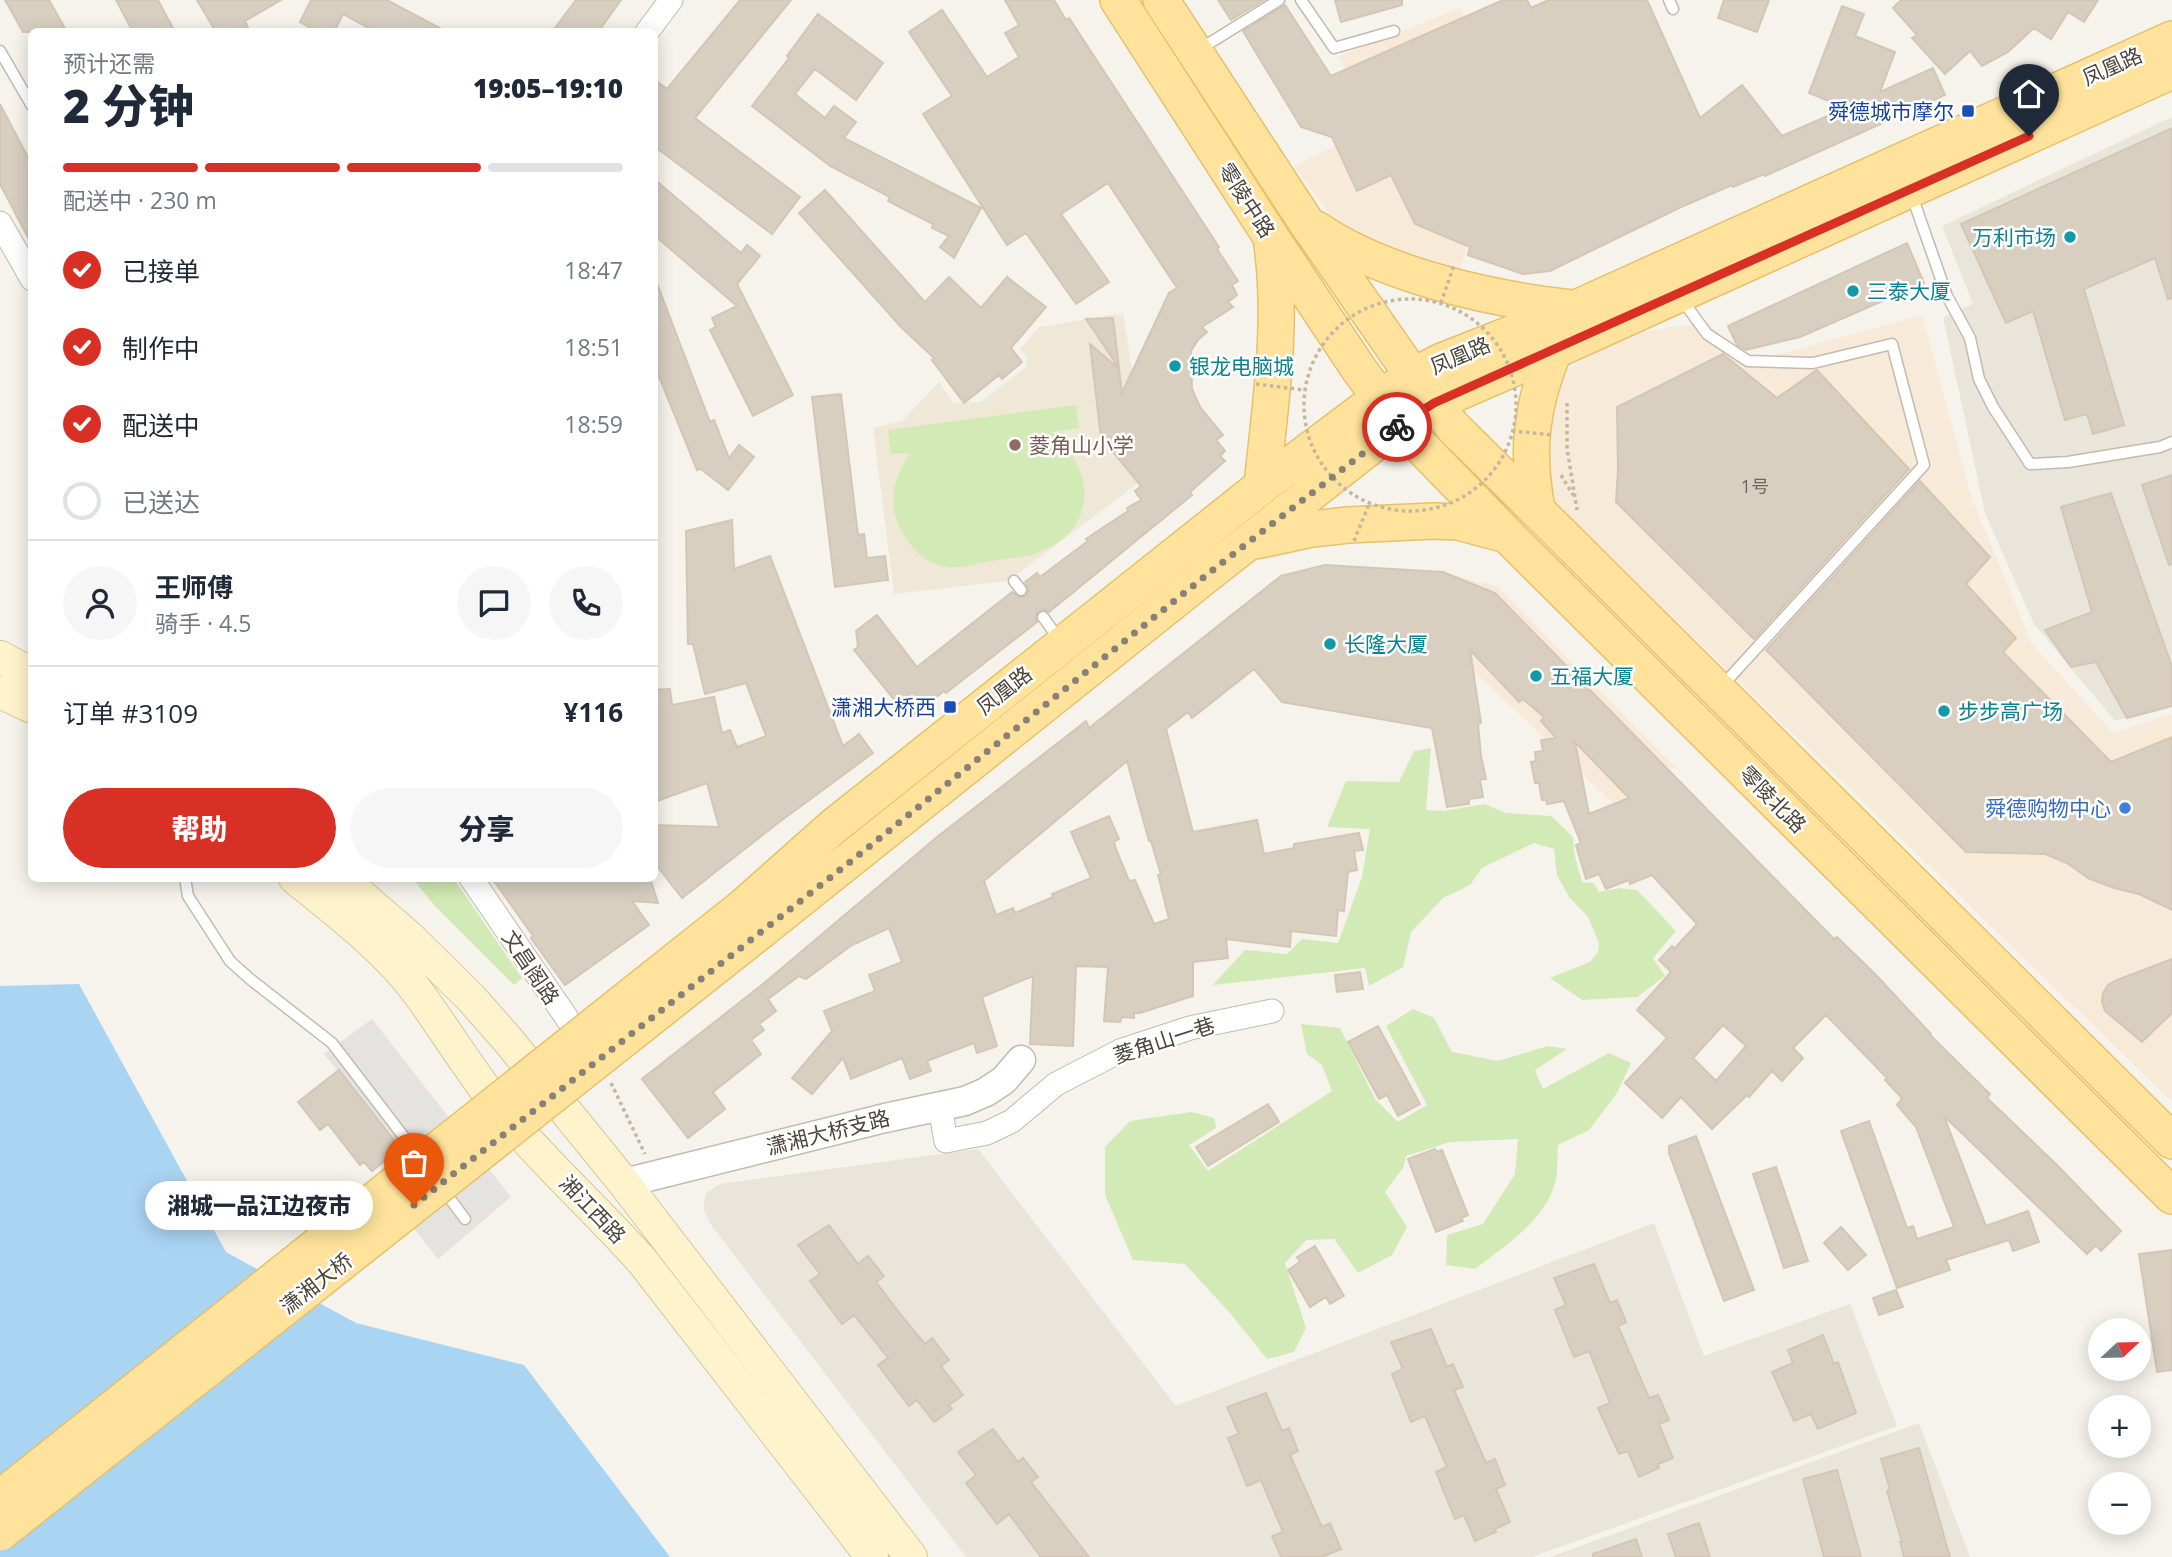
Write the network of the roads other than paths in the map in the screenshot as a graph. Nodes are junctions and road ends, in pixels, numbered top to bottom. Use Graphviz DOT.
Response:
graph roads {
  1 [pos="671,0"];
  2 [pos="1118,0"];
  3 [pos="1161,0"];
  4 [pos="1279,0"];
  5 [pos="1301,0"];
  6 [pos="650,28"];
  7 [pos="1394,31"];
  8 [pos="2172,39"];
  9 [pos="0,51"];
  10 [pos="1195,52"];
  11 [pos="2172,71"];
  12 [pos="28,99"];
  13 [pos="1909,190"];
  14 [pos="1306,222"];
  15 [pos="0,223"];
  16 [pos="1271,237"];
  17 [pos="28,272"];
  18 [pos="1678,295"];
  19 [pos="1574,309"];
  20 [pos="1554,351"];
  21 [pos="1413,376"];
  22 [pos="1434,403"];
  23 [pos="1390,411"];
  24 [pos="2172,442"];
  25 [pos="1262,485"];
  26 [pos="1537,509"];
  27 [pos="1507,536"];
  28 [pos="1249,542"];
  29 [pos="0,657"];
  30 [pos="28,672"];
  31 [pos="1718,690"];
  32 [pos="0,692"];
  33 [pos="28,705"];
  34 [pos="186,882"];
  35 [pos="300,882"];
  36 [pos="346,882"];
  37 [pos="474,882"];
  38 [pos="754,918"];
  39 [pos="664,996"];
  40 [pos="1272,1011"];
  41 [pos="1021,1060"];
  42 [pos="940,1107"];
  43 [pos="2172,1141"];
  44 [pos="624,1183"];
  45 [pos="2172,1195"];
  46 [pos="464,1219"];
  47 [pos="0,1498"];
  48 [pos="0,1533"];
  49 [pos="872,1557"];
  50 [pos="911,1557"];
  1 -- 6 [label="street"];
  2 -- 16 [label="main road, 零陵中路"];
  3 -- 10 [label="main road, 零陵中路"];
  4 -- 10 [label="lane"];
  5 -- 7 [label="lane"];
  8 -- 19 [label="main road, 凤凰路"];
  9 -- 12 [label="lane"];
  10 -- 14 [label="main road, 零陵中路"];
  11 -- 13 [label="main road, 凤凰路"];
  13 -- 18 [label="main road, 凤凰路"];
  13 -- 24 [label="lane"];
  14 -- 19 [label="main road"];
  14 -- 21 [label="main road, 零陵中路"];
  15 -- 17 [label="street"];
  16 -- 23 [label="main road, 零陵中路"];
  16 -- 25 [label="main road"];
  18 -- 20 [label="main road, 凤凰路"];
  18 -- 31 [label="lane"];
  19 -- 21 [label="main road, 凤凰路"];
  20 -- 22 [label="main road, 凤凰路"];
  20 -- 26 [label="main road"];
  21 -- 22 [label="main road, 零陵北路"];
  21 -- 23 [label="main road, 凤凰路"];
  22 -- 23 [label="main road, 凤凰路"];
  22 -- 26 [label="main road, 零陵北路"];
  23 -- 25 [label="main road, 凤凰路"];
  23 -- 27 [label="main road, 零陵北路"];
  23 -- 28 [label="main road, 凤凰路"];
  25 -- 38 [label="main road, 凤凰路"];
  26 -- 31 [label="main road, 零陵北路"];
  27 -- 28 [label="main road"];
  27 -- 45 [label="main road, 零陵北路"];
  28 -- 38 [label="main road, 凤凰路"];
  29 -- 30 [label="main road"];
  31 -- 43 [label="main road, 零陵北路"];
  32 -- 33 [label="main road"];
  34 -- 46 [label="lane"];
  35 -- 49 [label="main road, 湘江西路"];
  36 -- 44 [label="main road, 湘江西路"];
  37 -- 39 [label="street, 文昌阁路"];
  38 -- 47 [label="main road, 潇湘大桥, bridge"];
  38 -- 48 [label="main road, 潇湘大桥, bridge"];
  40 -- 42 [label="street, 菱角山一巷"];
  41 -- 42 [label="street, 潇湘大桥支路"];
  42 -- 44 [label="street, 潇湘大桥支路"];
  44 -- 50 [label="main road, 湘江西路"];
}
